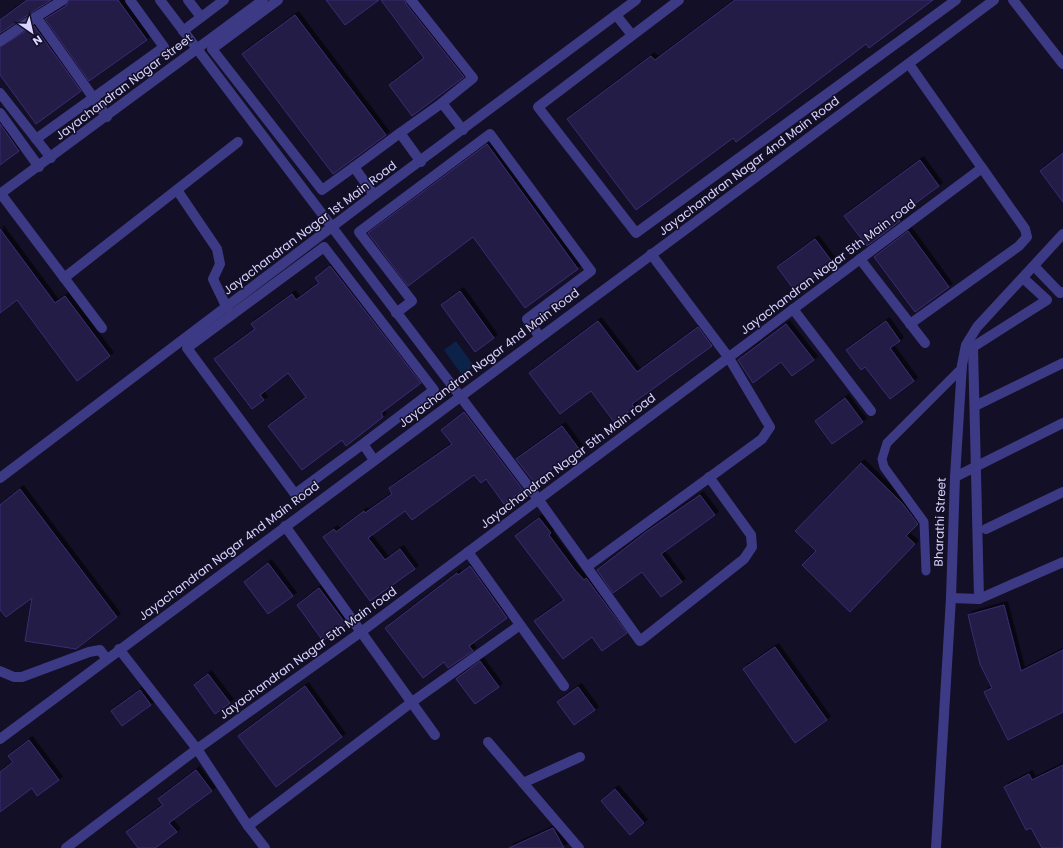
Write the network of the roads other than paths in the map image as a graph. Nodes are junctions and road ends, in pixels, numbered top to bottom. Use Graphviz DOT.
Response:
graph roads {
  1 [pos="63,0"];
  2 [pos="130,0"];
  3 [pos="160,0"];
  4 [pos="188,0"];
  5 [pos="224,0"];
  6 [pos="263,0"];
  7 [pos="278,0"];
  8 [pos="411,0"];
  9 [pos="636,0"];
  10 [pos="679,0"];
  11 [pos="956,0"];
  12 [pos="994,0"];
  13 [pos="1013,0"];
  14 [pos="616,15"];
  15 [pos="36,17"];
  16 [pos="201,17"];
  17 [pos="183,31"];
  18 [pos="632,35"];
  19 [pos="0,41"];
  20 [pos="196,50"];
  21 [pos="909,64"];
  22 [pos="1063,64"];
  23 [pos="0,93"];
  24 [pos="94,98"];
  25 [pos="442,104"];
  26 [pos="0,113"];
  27 [pos="107,117"];
  28 [pos="463,130"];
  29 [pos="400,133"];
  30 [pos="36,139"];
  31 [pos="238,142"];
  32 [pos="51,158"];
  33 [pos="421,162"];
  34 [pos="39,166"];
  35 [pos="354,167"];
  36 [pos="982,168"];
  37 [pos="177,190"];
  38 [pos="0,194"];
  39 [pos="374,195"];
  40 [pos="332,228"];
  41 [pos="1063,234"];
  42 [pos="651,254"];
  43 [pos="860,260"];
  44 [pos="1034,266"];
  45 [pos="64,278"];
  46 [pos="1023,278"];
  47 [pos="1061,292"];
  48 [pos="1047,300"];
  49 [pos="227,308"];
  50 [pos="793,310"];
  51 [pos="396,312"];
  52 [pos="910,324"];
  53 [pos="102,328"];
  54 [pos="540,337"];
  55 [pos="925,343"];
  56 [pos="729,358"];
  57 [pos="1063,363"];
  58 [pos="962,368"];
  59 [pos="460,396"];
  60 [pos="975,406"];
  61 [pos="871,411"];
  62 [pos="1063,424"];
  63 [pos="363,444"];
  64 [pos="374,460"];
  65 [pos="976,465"];
  66 [pos="709,477"];
  67 [pos="954,477"];
  68 [pos="0,478"];
  69 [pos="1063,492"];
  70 [pos="538,499"];
  71 [pos="285,526"];
  72 [pos="986,529"];
  73 [pos="468,552"];
  74 [pos="1063,562"];
  75 [pos="588,566"];
  76 [pos="926,571"];
  77 [pos="950,598"];
  78 [pos="979,598"];
  79 [pos="520,625"];
  80 [pos="361,632"];
  81 [pos="119,649"];
  82 [pos="106,658"];
  83 [pos="0,671"];
  84 [pos="564,686"];
  85 [pos="412,702"];
  86 [pos="435,735"];
  87 [pos="0,739"];
  88 [pos="488,742"];
  89 [pos="197,749"];
  90 [pos="580,757"];
  91 [pos="523,783"];
  92 [pos="248,826"];
  93 [pos="66,848"];
  94 [pos="265,848"];
  95 [pos="579,848"];
  96 [pos="936,848"];
  1 -- 15 [label="street"];
  2 -- 24 [label="street"];
  3 -- 17 [label="street"];
  4 -- 16 [label="street"];
  5 -- 16 [label="street"];
  6 -- 20 [label="street, Jayachandran Nagar Street"];
  7 -- 35 [label="street"];
  8 -- 25 [label="street"];
  9 -- 14 [label="street, Jayachandran Nagar 1st Main Road"];
  10 -- 18 [label="street"];
  11 -- 18 [label="street"];
  12 -- 21 [label="street, Jayachandran Nagar 4nd Main Road"];
  13 -- 22 [label="street"];
  14 -- 18 [label="street"];
  14 -- 28 [label="street, Jayachandran Nagar 1st Main Road"];
  15 -- 19 [label="street"];
  15 -- 24 [label="street"];
  16 -- 17 [label="street"];
  17 -- 20 [label="street"];
  20 -- 27 [label="street, Jayachandran Nagar Street"];
  20 -- 40 [label="street"];
  21 -- 36 [label="street"];
  21 -- 42 [label="street, Jayachandran Nagar 4nd Main Road"];
  23 -- 30 [label="street"];
  24 -- 27 [label="street"];
  24 -- 30 [label="street"];
  25 -- 28 [label="street"];
  25 -- 29 [label="street"];
  26 -- 34 [label="street"];
  27 -- 32 [label="street, Jayachandran Nagar Street"];
  28 -- 33 [label="street, Jayachandran Nagar 1st Main Road"];
  29 -- 33 [label="street"];
  29 -- 35 [label="street"];
  30 -- 32 [label="street"];
  31 -- 37 [label="street"];
  32 -- 34 [label="street, Jayachandran Nagar Street"];
  33 -- 39 [label="street, Jayachandran Nagar 1st Main Road"];
  34 -- 38 [label="street, Jayachandran Nagar Street"];
  35 -- 39 [label="street"];
  36 -- 43 [label="street, Jayachandran Nagar 5th Main road"];
  36 -- 52 [label="street"];
  37 -- 45 [label="street"];
  37 -- 49 [label="street"];
  38 -- 45 [label="street"];
  39 -- 40 [label="street, Jayachandran Nagar 1st Main Road"];
  40 -- 49 [label="street, Jayachandran Nagar 1st Main Road"];
  40 -- 51 [label="street"];
  41 -- 44 [label="street, Bharathi Street"];
  42 -- 54 [label="street, Jayachandran Nagar 4nd Main Road"];
  42 -- 56 [label="street"];
  43 -- 50 [label="street, Jayachandran Nagar 5th Main road"];
  43 -- 52 [label="street"];
  44 -- 46 [label="street, Bharathi Street"];
  44 -- 47 [label="street"];
  45 -- 53 [label="street"];
  46 -- 48 [label="street"];
  46 -- 58 [label="street, Bharathi Street"];
  47 -- 48 [label="street"];
  48 -- 60 [label="street"];
  49 -- 68 [label="street, Jayachandran Nagar 1st Main Road"];
  50 -- 56 [label="street, Jayachandran Nagar 5th Main road"];
  50 -- 61 [label="street"];
  51 -- 54 [label="street"];
  51 -- 59 [label="street"];
  52 -- 55 [label="street"];
  54 -- 59 [label="street, Jayachandran Nagar 4nd Main Road"];
  56 -- 66 [label="street"];
  56 -- 70 [label="street, Jayachandran Nagar 5th Main road"];
  57 -- 60 [label="street"];
  58 -- 67 [label="street, Bharathi Street"];
  58 -- 76 [label="lane"];
  59 -- 64 [label="street, Jayachandran Nagar 4nd Main Road"];
  59 -- 70 [label="street"];
  60 -- 65 [label="street"];
  62 -- 65 [label="street"];
  63 -- 63 [label="street"];
  63 -- 64 [label="street"];
  64 -- 71 [label="street, Jayachandran Nagar 4nd Main Road"];
  65 -- 67 [label="street"];
  65 -- 78 [label="street"];
  66 -- 75 [label="street"];
  66 -- 75 [label="street"];
  67 -- 77 [label="street, Bharathi Street"];
  69 -- 72 [label="street"];
  70 -- 73 [label="street, Jayachandran Nagar 5th Main road"];
  70 -- 75 [label="street"];
  71 -- 80 [label="street"];
  71 -- 81 [label="street, Jayachandran Nagar 4nd Main Road"];
  73 -- 79 [label="street"];
  73 -- 80 [label="street, Jayachandran Nagar 5th Main road"];
  74 -- 78 [label="street"];
  77 -- 78 [label="street"];
  77 -- 96 [label="street, Bharathi Street"];
  79 -- 84 [label="street"];
  79 -- 85 [label="street"];
  80 -- 85 [label="street"];
  80 -- 89 [label="street, Jayachandran Nagar 5th Main road"];
  81 -- 82 [label="street, Jayachandran Nagar 4nd Main Road"];
  81 -- 89 [label="street"];
  82 -- 83 [label="street"];
  82 -- 87 [label="street, Jayachandran Nagar 4nd Main Road"];
  85 -- 86 [label="street"];
  85 -- 92 [label="street"];
  88 -- 91 [label="street"];
  89 -- 92 [label="street"];
  89 -- 93 [label="street, Jayachandran Nagar 5th Main road"];
  90 -- 91 [label="street"];
  91 -- 95 [label="street"];
  92 -- 94 [label="street"];
}
